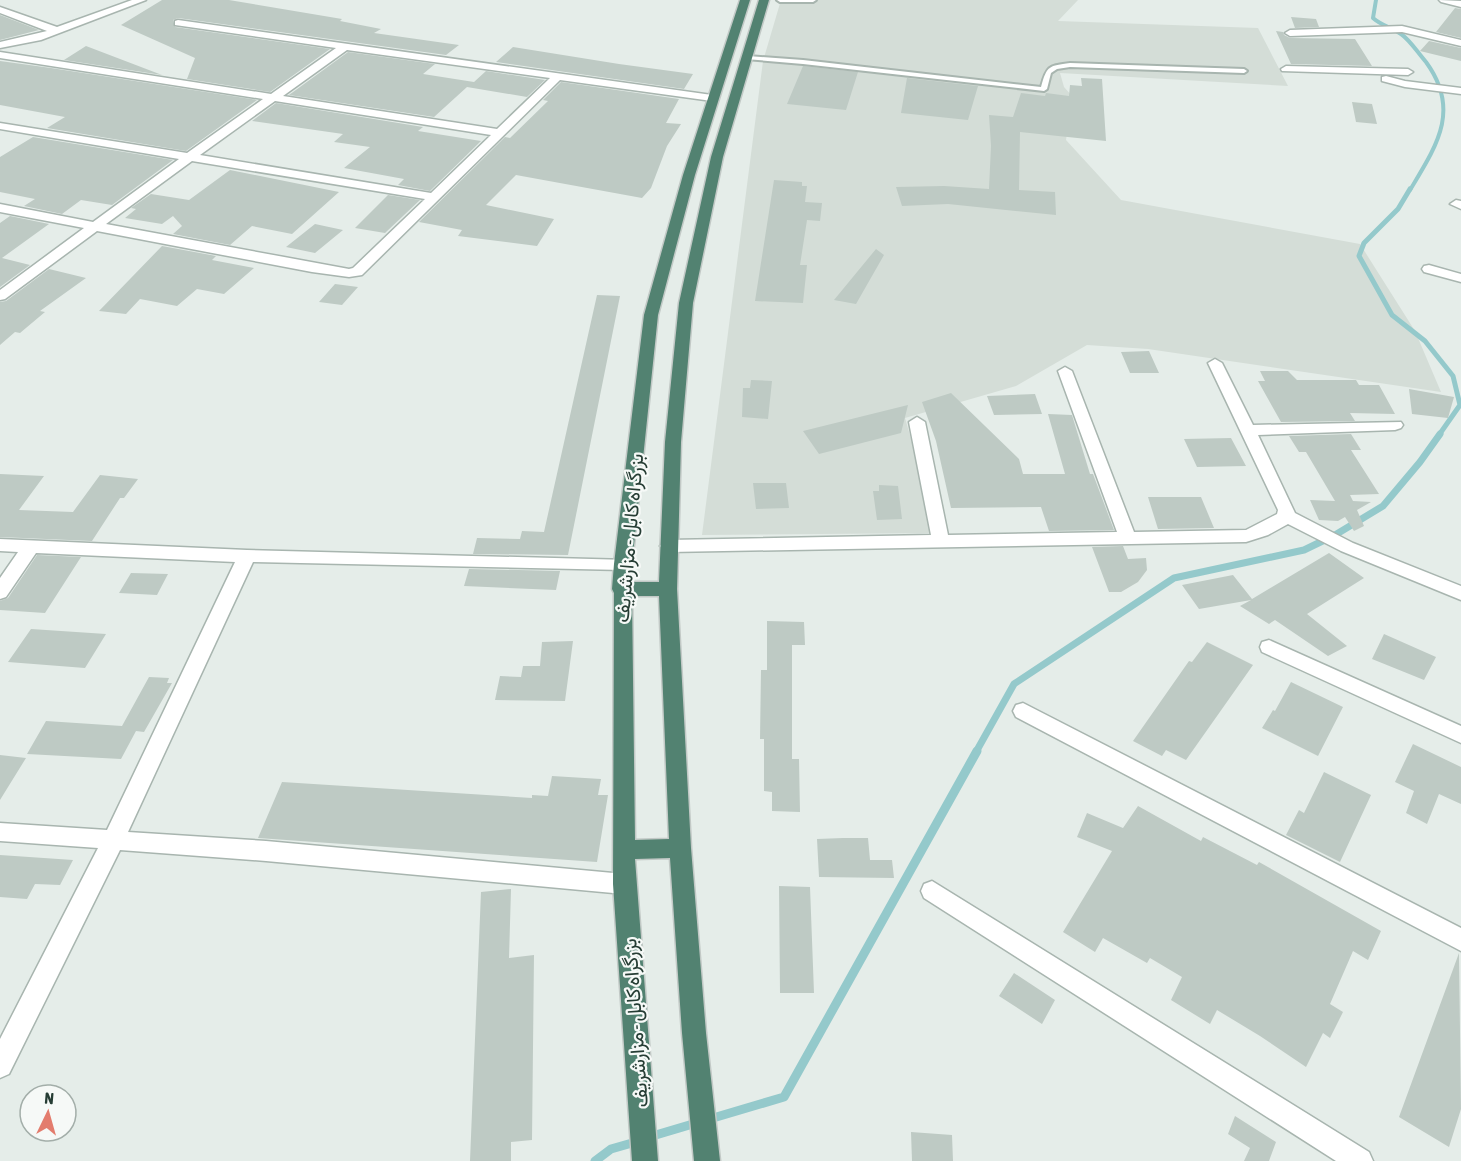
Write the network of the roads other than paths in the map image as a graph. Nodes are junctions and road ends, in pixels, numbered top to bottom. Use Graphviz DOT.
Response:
graph roads {
  1 [pos="6,0"];
  2 [pos="141,0"];
  3 [pos="745,0"];
  4 [pos="764,0"];
  5 [pos="780,0"];
  6 [pos="813,0"];
  7 [pos="1444,0"];
  8 [pos="0,2"];
  9 [pos="1461,4"];
  10 [pos="0,10"];
  11 [pos="178,23"];
  12 [pos="57,31"];
  13 [pos="1290,33"];
  14 [pos="1461,43"];
  15 [pos="0,45"];
  16 [pos="343,48"];
  17 [pos="0,55"];
  18 [pos="726,56"];
  19 [pos="748,58"];
  20 [pos="1286,69"];
  21 [pos="1244,71"];
  22 [pos="1358,71"];
  23 [pos="1408,72"];
  24 [pos="557,77"];
  25 [pos="1456,90"];
  26 [pos="273,98"];
  27 [pos="712,98"];
  28 [pos="0,126"];
  29 [pos="500,133"];
  30 [pos="188,158"];
  31 [pos="436,197"];
  32 [pos="0,208"];
  33 [pos="676,221"];
  34 [pos="704,222"];
  35 [pos="95,227"];
  36 [pos="1429,269"];
  37 [pos="1461,278"];
  38 [pos="0,296"];
  39 [pos="1215,363"];
  40 [pos="1065,371"];
  41 [pos="917,422"];
  42 [pos="1395,425"];
  43 [pos="1247,429"];
  44 [pos="1286,516"];
  45 [pos="1128,539"];
  46 [pos="941,542"];
  47 [pos="0,545"];
  48 [pos="669,546"];
  49 [pos="32,547"];
  50 [pos="247,556"];
  51 [pos="622,564"];
  52 [pos="621,589"];
  53 [pos="668,589"];
  54 [pos="0,592"];
  55 [pos="1461,593"];
  56 [pos="1269,647"];
  57 [pos="1023,711"];
  58 [pos="1461,735"];
  59 [pos="0,832"];
  60 [pos="113,841"];
  61 [pos="680,848"];
  62 [pos="624,850"];
  63 [pos="624,884"];
  64 [pos="932,891"];
  65 [pos="1461,940"];
  66 [pos="0,1065"];
  67 [pos="645,1161"];
  68 [pos="707,1161"];
  69 [pos="1360,1161"];
  1 -- 8 [label="street"];
  2 -- 12 [label="street"];
  3 -- 18 [label="highway, بزرگراه کابل - مزارشریف"];
  4 -- 19 [label="highway, بزرگراه کابل - مزارشریف"];
  5 -- 6 [label="lane"];
  7 -- 9 [label="street"];
  10 -- 12 [label="street"];
  11 -- 16 [label="street"];
  12 -- 15 [label="street"];
  13 -- 14 [label="street"];
  16 -- 24 [label="street"];
  16 -- 26 [label="street"];
  17 -- 26 [label="street"];
  18 -- 19 [label="highway"];
  18 -- 27 [label="highway, بزرگراه کابل - مزارشریف"];
  19 -- 21 [label="lane"];
  19 -- 34 [label="highway, بزرگراه کابل - مزارشریف"];
  20 -- 22 [label="street"];
  22 -- 23 [label="street"];
  22 -- 25 [label="street"];
  24 -- 27 [label="street"];
  24 -- 29 [label="street"];
  26 -- 29 [label="street"];
  26 -- 30 [label="street"];
  27 -- 33 [label="highway, بزرگراه کابل - مزارشریف"];
  28 -- 30 [label="street"];
  29 -- 31 [label="street"];
  30 -- 31 [label="street"];
  30 -- 35 [label="street"];
  31 -- 35 [label="street"];
  32 -- 35 [label="street"];
  33 -- 34 [label="highway"];
  33 -- 51 [label="highway, بزرگراه کابل - مزارشریف"];
  34 -- 48 [label="highway, بزرگراه کابل - مزارشریف"];
  35 -- 38 [label="street"];
  36 -- 37 [label="street"];
  39 -- 43 [label="street"];
  40 -- 45 [label="street"];
  41 -- 46 [label="street"];
  42 -- 43 [label="street"];
  43 -- 44 [label="street"];
  44 -- 45 [label="street"];
  44 -- 55 [label="street"];
  45 -- 46 [label="street"];
  46 -- 48 [label="street"];
  47 -- 49 [label="street"];
  48 -- 53 [label="highway, بزرگراه کابل - مزارشریف"];
  49 -- 50 [label="street"];
  49 -- 54 [label="street"];
  50 -- 51 [label="street"];
  50 -- 60 [label="street"];
  51 -- 52 [label="highway, بزرگراه کابل - مزارشریف"];
  52 -- 53 [label="highway"];
  52 -- 62 [label="highway, بزرگراه کابل - مزارشریف"];
  53 -- 61 [label="highway, بزرگراه کابل - مزارشریف"];
  56 -- 58 [label="street"];
  57 -- 65 [label="street"];
  59 -- 60 [label="street"];
  60 -- 63 [label="street"];
  60 -- 66 [label="street"];
  61 -- 62 [label="highway"];
  61 -- 68 [label="highway, بزرگراه کابل - مزارشریف"];
  62 -- 63 [label="highway, بزرگراه کابل - مزارشریف"];
  63 -- 67 [label="highway, بزرگراه کابل - مزارشریف"];
  64 -- 69 [label="street"];
}
